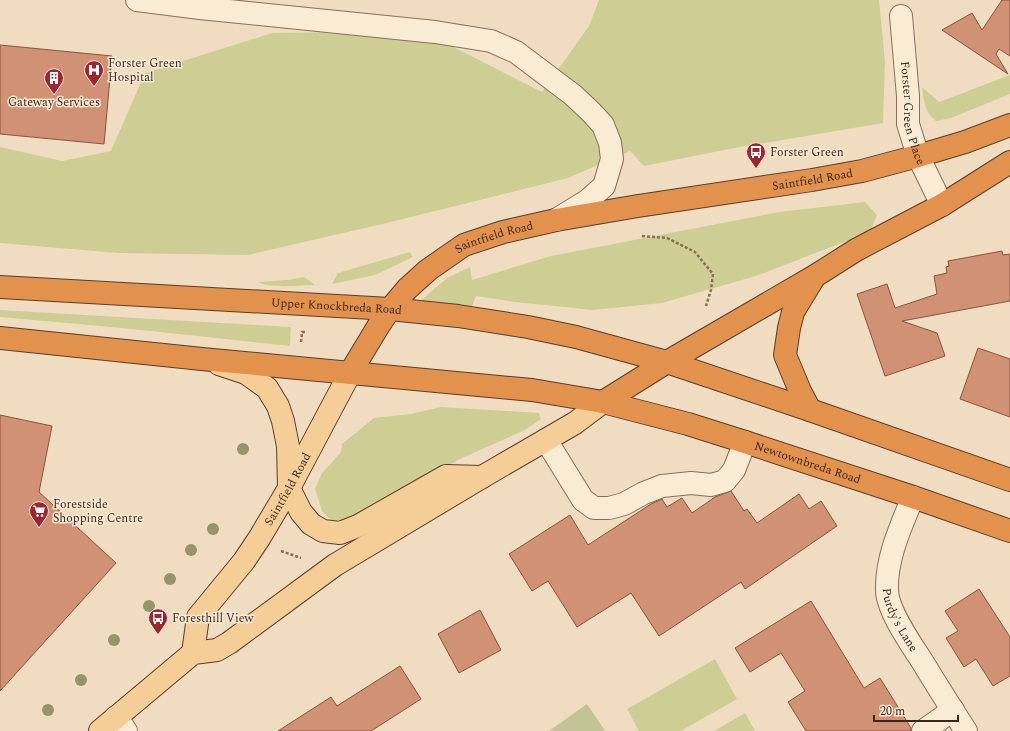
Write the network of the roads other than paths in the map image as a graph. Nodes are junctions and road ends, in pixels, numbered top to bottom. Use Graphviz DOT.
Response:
graph roads {
  1 [pos="137,0"];
  2 [pos="901,16"];
  3 [pos="1010,125"];
  4 [pos="918,156"];
  5 [pos="1010,162"];
  6 [pos="942,205"];
  7 [pos="556,220"];
  8 [pos="815,276"];
  9 [pos="0,287"];
  10 [pos="390,309"];
  11 [pos="0,338"];
  12 [pos="202,359"];
  13 [pos="667,362"];
  14 [pos="350,373"];
  15 [pos="602,402"];
  16 [pos="810,410"];
  17 [pos="546,440"];
  18 [pos="746,442"];
  19 [pos="482,477"];
  20 [pos="1010,480"];
  21 [pos="289,488"];
  22 [pos="913,497"];
  23 [pos="1010,531"];
  24 [pos="193,653"];
  25 [pos="953,710"];
  26 [pos="114,726"];
  27 [pos="922,731"];
  28 [pos="966,731"];
  1 -- 7 [label="street"];
  2 -- 4 [label="street, Forster Green Place"];
  3 -- 4 [label="highway, Saintfield Road"];
  4 -- 6 [label="street, Forster Green Place"];
  4 -- 7 [label="highway, Saintfield Road"];
  5 -- 6 [label="highway"];
  6 -- 8 [label="highway"];
  7 -- 10 [label="highway, Saintfield Road"];
  8 -- 13 [label="highway"];
  8 -- 16 [label="highway"];
  9 -- 10 [label="highway, Upper Knockbreda Road"];
  10 -- 13 [label="highway, Upper Knockbreda Road"];
  10 -- 14 [label="highway, Saintfield Road"];
  11 -- 12 [label="highway"];
  12 -- 14 [label="highway"];
  12 -- 21 [label="main road"];
  13 -- 15 [label="highway"];
  13 -- 16 [label="highway"];
  14 -- 15 [label="highway"];
  14 -- 21 [label="main road, Saintfield Road"];
  15 -- 17 [label="main road"];
  15 -- 18 [label="highway, Newtownbreda Road"];
  16 -- 20 [label="highway"];
  17 -- 18 [label="street"];
  17 -- 19 [label="main road"];
  18 -- 22 [label="highway, Newtownbreda Road"];
  19 -- 21 [label="main road"];
  19 -- 24 [label="main road"];
  21 -- 24 [label="main road, Saintfield Road"];
  22 -- 23 [label="highway, Newtownbreda Road"];
  22 -- 25 [label="street, Purdy's Lane"];
  24 -- 26 [label="main road"];
  25 -- 27 [label="street"];
  25 -- 28 [label="street, Purdy's Lane"];
}
